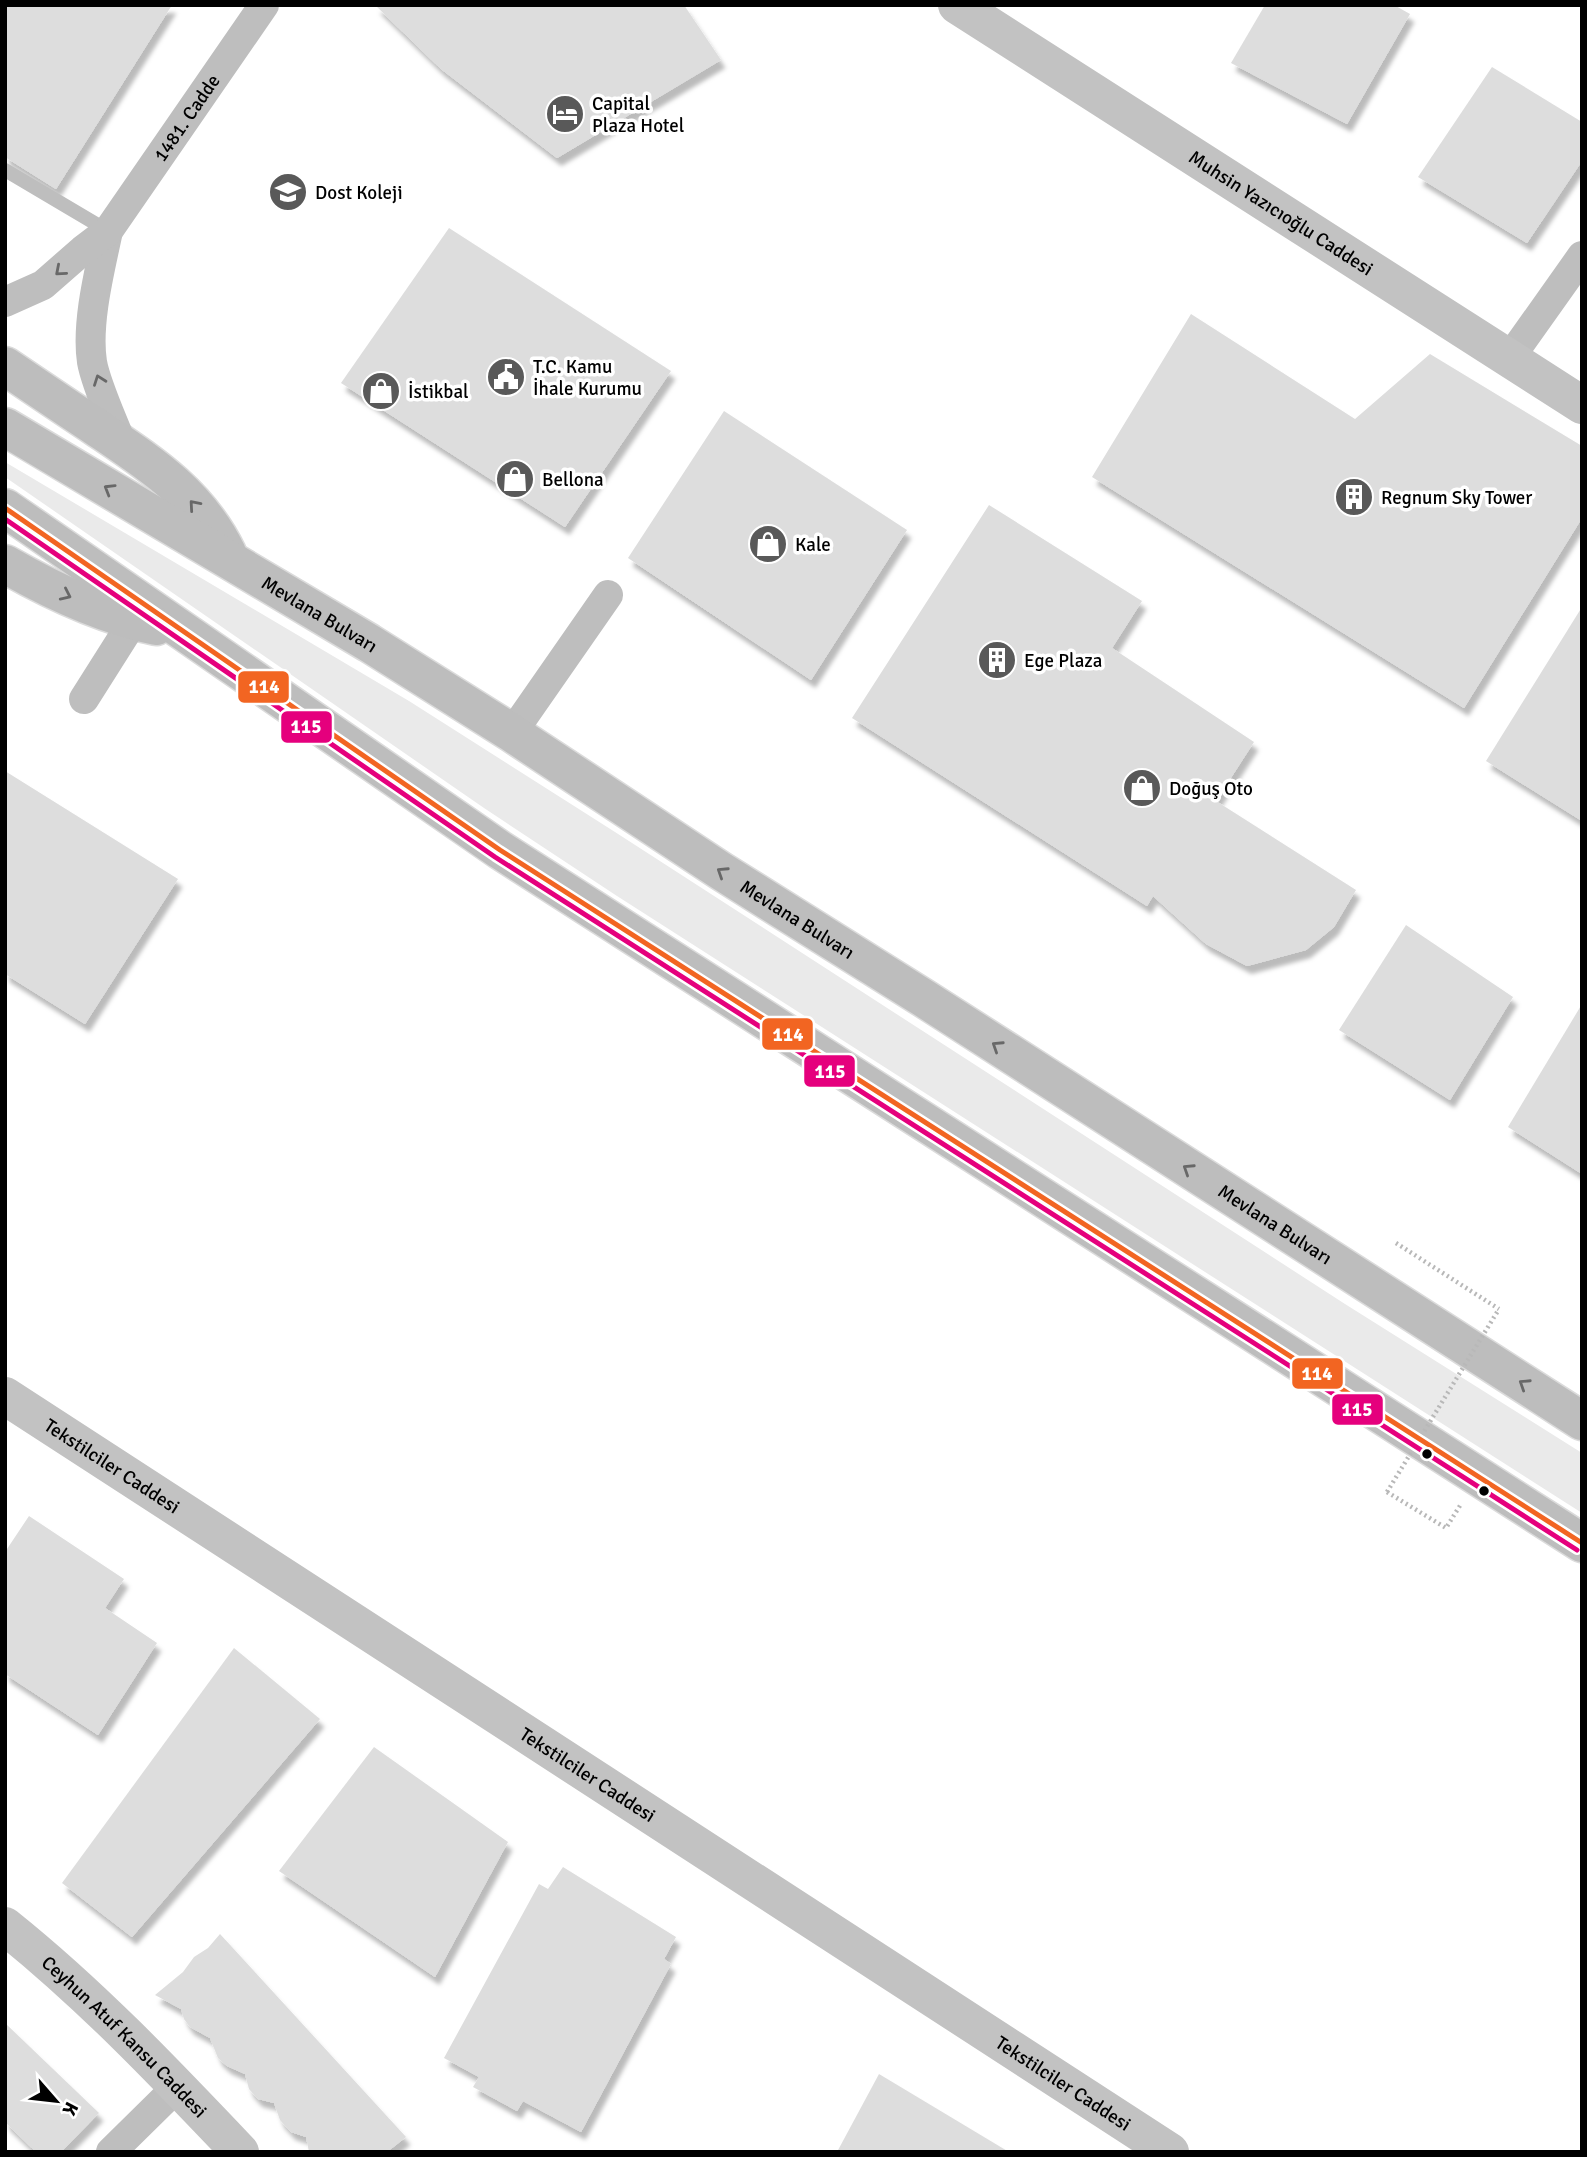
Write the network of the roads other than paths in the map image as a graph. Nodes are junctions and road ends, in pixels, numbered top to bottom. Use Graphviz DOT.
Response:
graph roads {
  1 [pos="264,5"];
  2 [pos="968,10"];
  3 [pos="5,170"];
  4 [pos="108,231"];
  5 [pos="1582,256"];
  6 [pos="5,302"];
  7 [pos="1509,359"];
  8 [pos="5,366"];
  9 [pos="1582,405"];
  10 [pos="5,427"];
  11 [pos="122,444"];
  12 [pos="5,508"];
  13 [pos="231,562"];
  14 [pos="5,565"];
  15 [pos="608,595"];
  16 [pos="134,620"];
  17 [pos="182,632"];
  18 [pos="84,699"];
  19 [pos="512,733"];
  20 [pos="5,1396"];
  21 [pos="1582,1421"];
  22 [pos="1582,1543"];
  23 [pos="5,1926"];
  24 [pos="177,2086"];
  25 [pos="111,2152"];
  26 [pos="240,2152"];
  27 [pos="1170,2152"];
  1 -- 4 [label="street, 1481. Cadde"];
  2 -- 7 [label="street, Muhsin Yazıcıoğlu Caddesi"];
  3 -- 4 [label="lane"];
  4 -- 6 [label="street, 1481. Cadde, one-way"];
  11 -- 4 [label="street, 1481. Cadde, one-way"];
  5 -- 7 [label="street"];
  7 -- 9 [label="street, Muhsin Yazıcıoğlu Caddesi"];
  8 -- 11 [label="highway"];
  13 -- 10 [label="highway, Mevlana Bulvarı, one-way"];
  13 -- 11 [label="highway, one-way"];
  12 -- 17 [label="highway"];
  13 -- 19 [label="highway, Mevlana Bulvarı"];
  14 -- 16 [label="highway, one-way"];
  15 -- 19 [label="street"];
  16 -- 17 [label="highway"];
  16 -- 18 [label="street"];
  17 -- 22 [label="highway"];
  21 -- 19 [label="highway, Mevlana Bulvarı, one-way"];
  20 -- 27 [label="street, Tekstilciler Caddesi"];
  23 -- 24 [label="street, Ceyhun Atuf Kansu Caddesi"];
  24 -- 25 [label="street"];
  24 -- 26 [label="street, Ceyhun Atuf Kansu Caddesi"];
}
